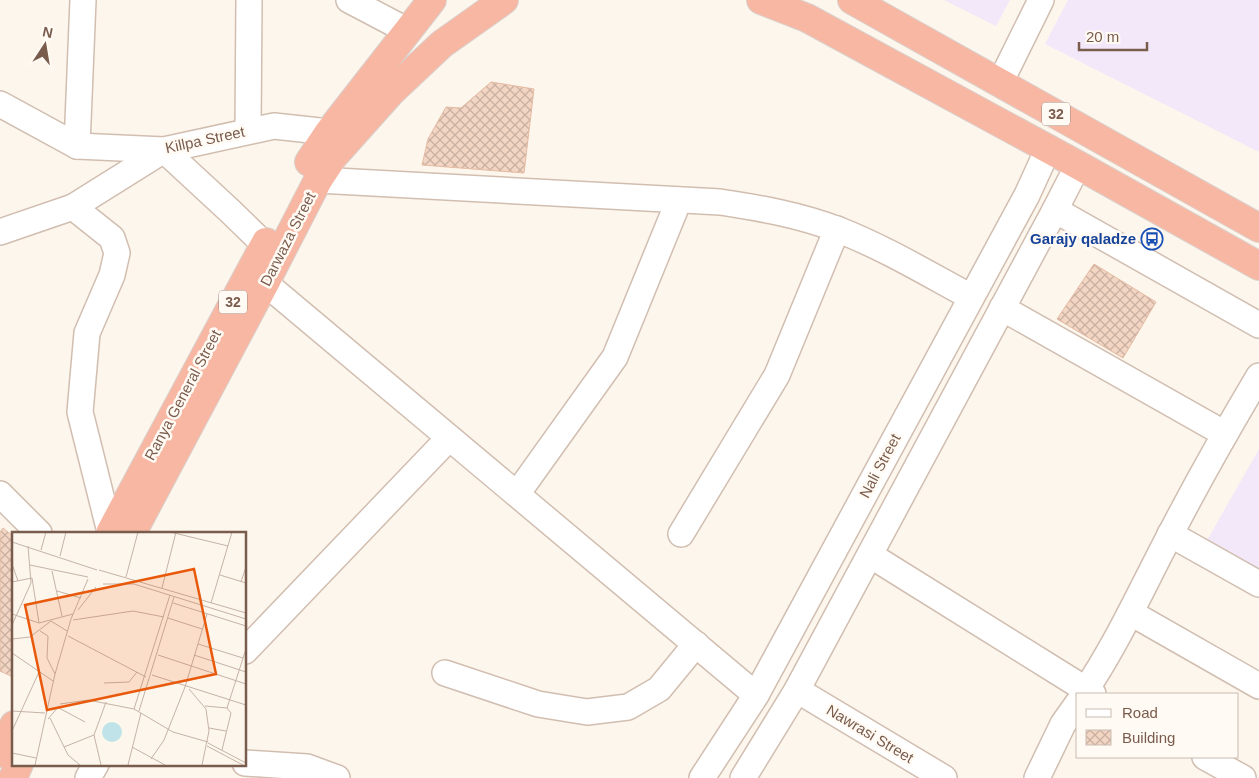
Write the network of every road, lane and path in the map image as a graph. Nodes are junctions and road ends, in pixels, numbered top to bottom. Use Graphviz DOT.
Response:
graph roads {
  1 [pos="83,0"];
  2 [pos="249,0"];
  3 [pos="349,0"];
  4 [pos="432,0"];
  5 [pos="504,0"];
  6 [pos="761,0"];
  7 [pos="852,0"];
  8 [pos="1041,0"];
  9 [pos="408,31"];
  10 [pos="1000,83"];
  11 [pos="381,86"];
  12 [pos="0,104"];
  13 [pos="248,131"];
  14 [pos="329,132"];
  15 [pos="77,146"];
  16 [pos="1048,149"];
  17 [pos="164,150"];
  18 [pos="1078,165"];
  19 [pos="318,180"];
  20 [pos="680,200"];
  21 [pos="73,207"];
  22 [pos="1055,210"];
  23 [pos="1259,228"];
  24 [pos="837,229"];
  25 [pos="0,232"];
  26 [pos="265,245"];
  27 [pos="1259,266"];
  28 [pos="265,283"];
  29 [pos="972,298"];
  30 [pos="1002,308"];
  31 [pos="1259,324"];
  32 [pos="1259,376"];
  33 [pos="1225,434"];
  34 [pos="449,438"];
  35 [pos="0,494"];
  36 [pos="516,494"];
  37 [pos="38,532"];
  38 [pos="117,532"];
  39 [pos="118,532"];
  40 [pos="118,532"];
  41 [pos="681,534"];
  42 [pos="1170,534"];
  43 [pos="870,555"];
  44 [pos="1259,584"];
  45 [pos="1131,613"];
  46 [pos="696,644"];
  47 [pos="246,650"];
  48 [pos="444,672"];
  49 [pos="1259,686"];
  50 [pos="797,690"];
  51 [pos="1082,693"];
  52 [pos="1086,693"];
  53 [pos="756,695"];
  54 [pos="1076,707"];
  55 [pos="12,729"];
  56 [pos="0,753"];
  57 [pos="1207,758"];
  58 [pos="246,763"];
  59 [pos="18,766"];
  60 [pos="95,766"];
  61 [pos="13,778"];
  62 [pos="88,778"];
  63 [pos="336,778"];
  64 [pos="702,778"];
  65 [pos="743,778"];
  66 [pos="944,778"];
  67 [pos="1037,778"];
  68 [pos="1244,778"];
  1 -- 15 [label="street"];
  2 -- 13 [label="street"];
  3 -- 9 [label="street"];
  4 -- 9 [label="highway, 32"];
  5 -- 11 [label="highway, 32"];
  6 -- 16 [label="highway, 32"];
  7 -- 10 [label="highway, 32"];
  8 -- 10 [label="street"];
  9 -- 11 [label="highway, 32"];
  10 -- 23 [label="highway, 32"];
  11 -- 14 [label="highway, Ranya General Street / 32"];
  11 -- 19 [label="highway, Darwaza Street / 32"];
  12 -- 15 [label="street, Killpa Street"];
  13 -- 14 [label="street, Killpa Street"];
  13 -- 17 [label="street, Killpa Street"];
  14 -- 26 [label="highway, Ranya General Street / 32"];
  15 -- 17 [label="street, Killpa Street"];
  16 -- 18 [label="highway, 32"];
  16 -- 29 [label="street, Nali Street"];
  17 -- 21 [label="street"];
  17 -- 26 [label="street"];
  18 -- 22 [label="street"];
  18 -- 27 [label="highway, 32"];
  19 -- 20 [label="street"];
  19 -- 28 [label="highway, Darwaza Street / 32"];
  20 -- 24 [label="street"];
  20 -- 36 [label="street"];
  21 -- 25 [label="street"];
  21 -- 38 [label="street"];
  22 -- 30 [label="street"];
  22 -- 31 [label="street"];
  24 -- 29 [label="street"];
  24 -- 41 [label="street"];
  26 -- 39 [label="highway, Ranya General Street / 32"];
  28 -- 34 [label="street"];
  28 -- 40 [label="highway, Darwaza Street / 32"];
  29 -- 53 [label="street, Nali Street"];
  30 -- 33 [label="street"];
  30 -- 43 [label="street"];
  32 -- 33 [label="street"];
  33 -- 42 [label="street"];
  34 -- 36 [label="street"];
  34 -- 47 [label="street"];
  35 -- 37 [label="street"];
  36 -- 46 [label="street"];
  42 -- 44 [label="street"];
  42 -- 45 [label="street"];
  43 -- 50 [label="street"];
  43 -- 51 [label="street"];
  45 -- 49 [label="street"];
  45 -- 52 [label="street"];
  46 -- 48 [label="street"];
  46 -- 53 [label="street"];
  50 -- 65 [label="street"];
  50 -- 66 [label="street, Nawrasi Street"];
  53 -- 64 [label="street, Nali Street"];
  54 -- 67 [label="street"];
  55 -- 56 [label="highway"];
  57 -- 68 [label="street"];
  58 -- 63 [label="street"];
  59 -- 61 [label="highway"];
  60 -- 62 [label="street"];
}
